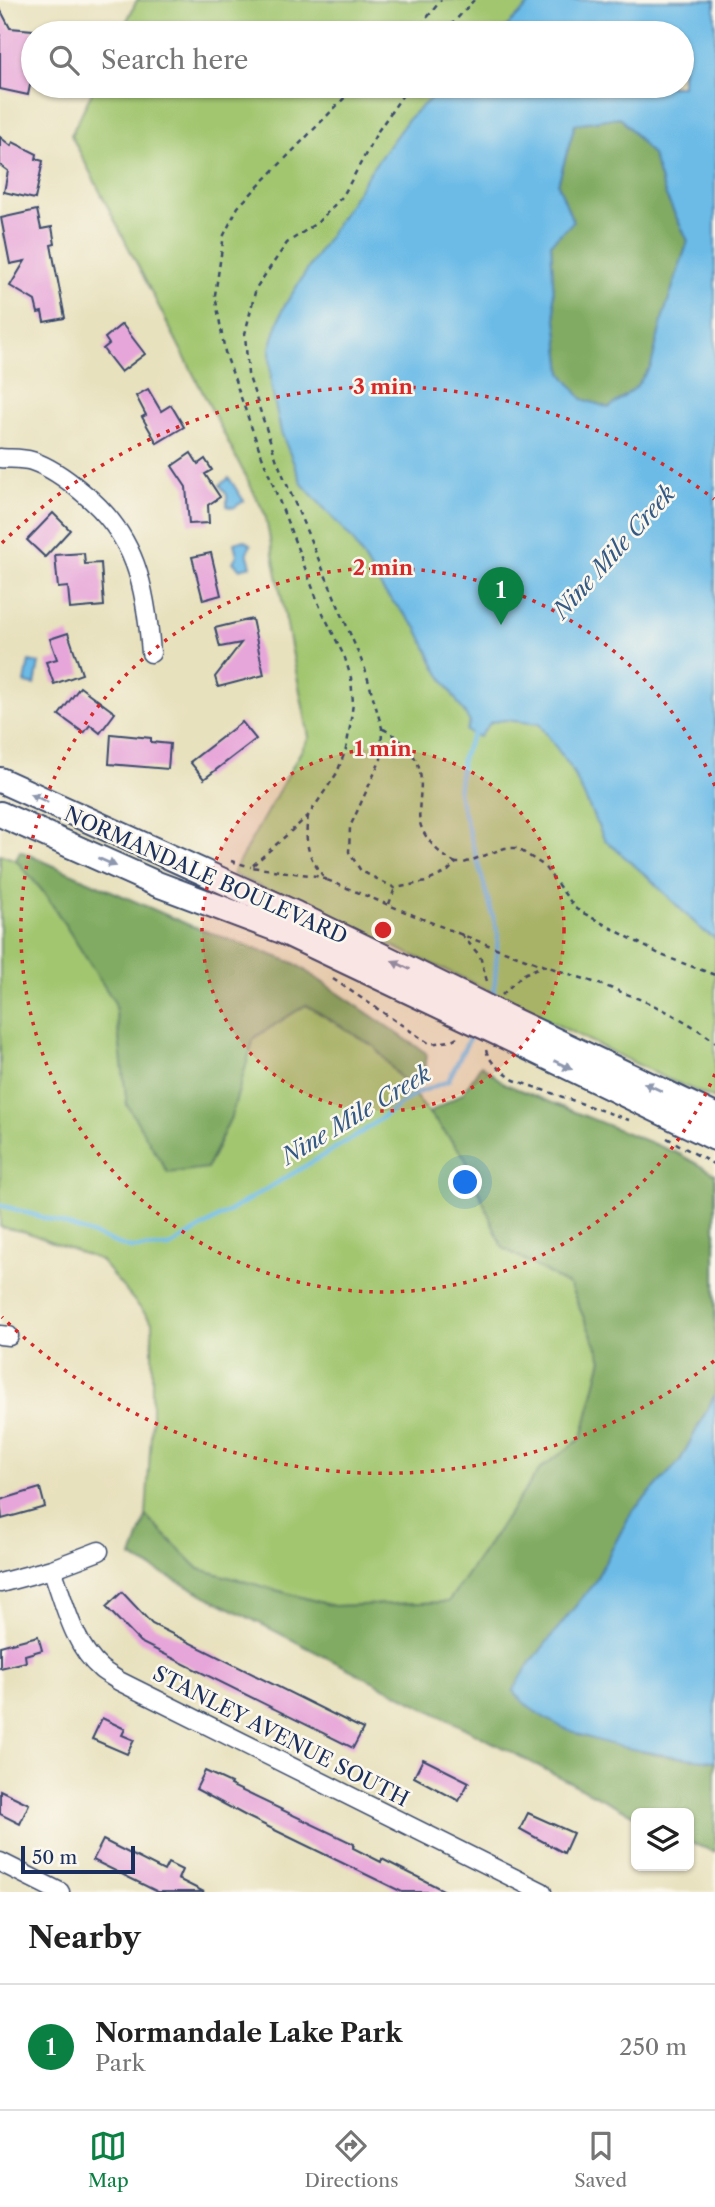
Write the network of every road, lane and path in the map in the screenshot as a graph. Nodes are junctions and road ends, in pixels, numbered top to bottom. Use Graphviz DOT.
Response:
graph roads {
  1 [pos="441,0"];
  2 [pos="474,0"];
  3 [pos="424,21"];
  4 [pos="455,21"];
  5 [pos="344,98"];
  6 [pos="401,98"];
  7 [pos="0,458"];
  8 [pos="150,653"];
  9 [pos="382,728"];
  10 [pos="0,780"];
  11 [pos="0,814"];
  12 [pos="308,816"];
  13 [pos="456,863"];
  14 [pos="327,880"];
  15 [pos="395,888"];
  16 [pos="389,905"];
  17 [pos="715,975"];
  18 [pos="458,1004"];
  19 [pos="506,1027"];
  20 [pos="715,1042"];
  21 [pos="715,1116"];
  22 [pos="715,1138"];
  23 [pos="672,1142"];
  24 [pos="715,1165"];
  25 [pos="99,1551"];
  26 [pos="52,1569"];
  27 [pos="0,1584"];
  28 [pos="0,1862"];
  29 [pos="60,1892"];
  30 [pos="542,1892"];
  1 -- 3 [label="path"];
  2 -- 4 [label="path"];
  5 -- 12 [label="path"];
  6 -- 9 [label="path"];
  7 -- 8 [label="street"];
  9 -- 13 [label="path"];
  9 -- 15 [label="path"];
  18 -- 10 [label="main road, NORMANDALE BOULEVARD, one-way"];
  11 -- 18 [label="main road, NORMANDALE BOULEVARD, one-way"];
  12 -- 14 [label="path"];
  12 -- 14 [label="path"];
  13 -- 15 [label="path"];
  13 -- 17 [label="path"];
  14 -- 16 [label="path"];
  15 -- 16 [label="path"];
  16 -- 20 [label="path"];
  18 -- 19 [label="main road, NORMANDALE BOULEVARD, bridge"];
  21 -- 19 [label="main road, NORMANDALE BOULEVARD, one-way"];
  19 -- 22 [label="main road, NORMANDALE BOULEVARD, one-way"];
  23 -- 24 [label="path"];
  25 -- 26 [label="street"];
  26 -- 27 [label="street"];
  26 -- 30 [label="street, STANLEY AVENUE SOUTH"];
  28 -- 29 [label="street"];
}
